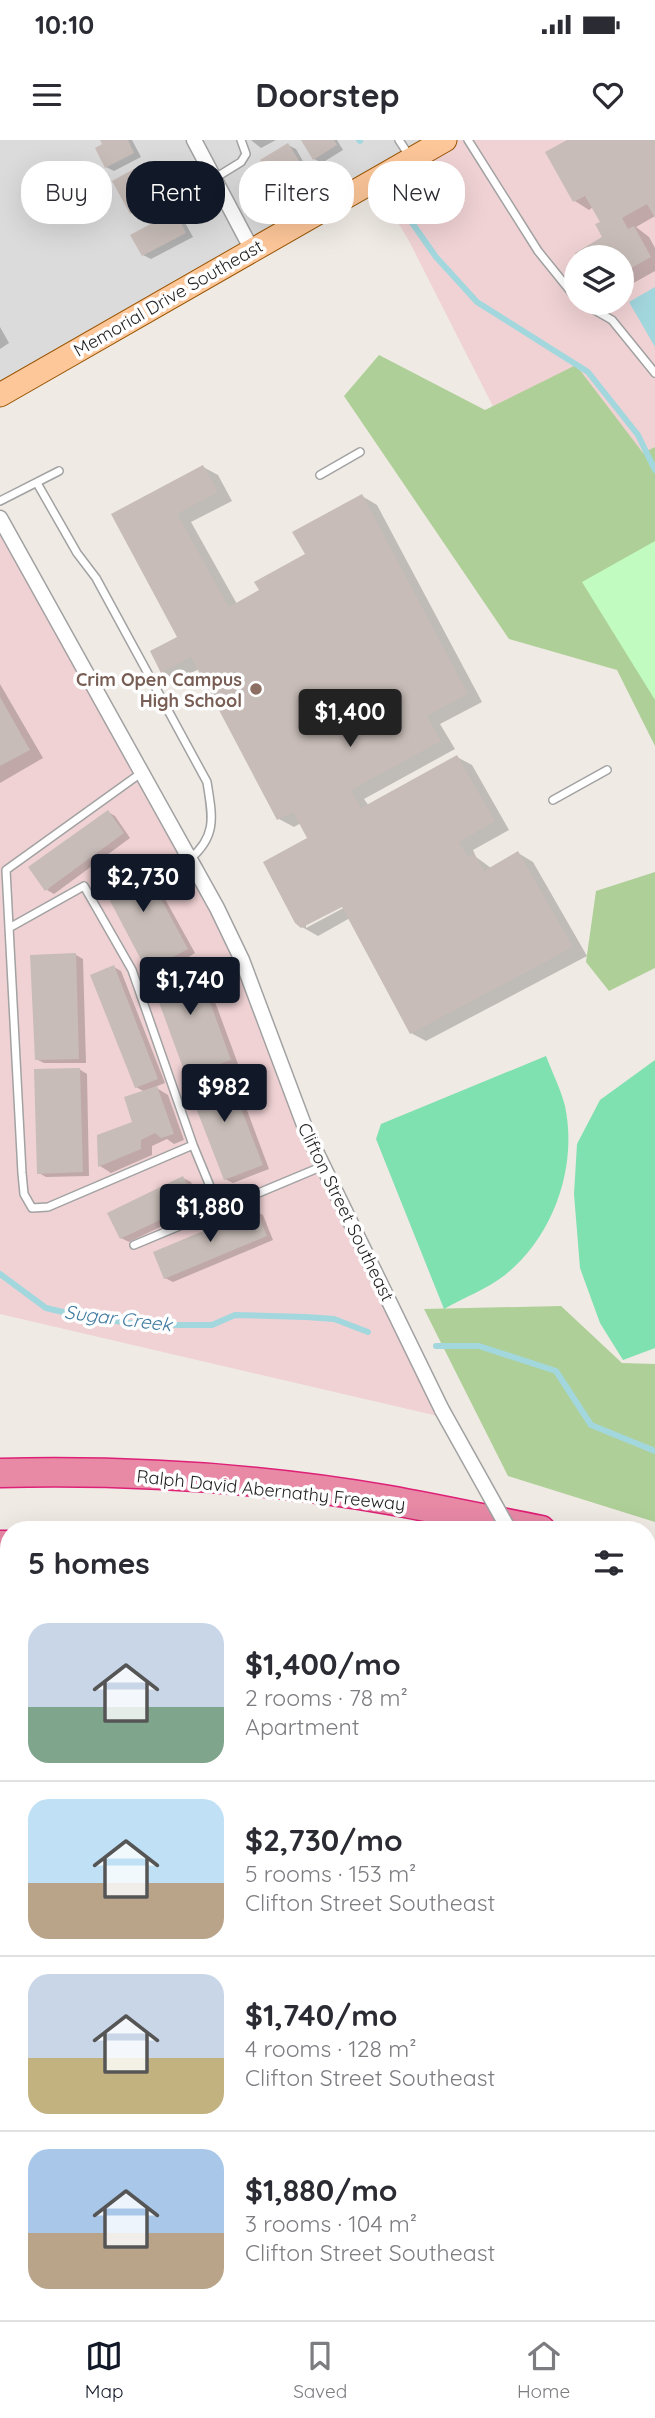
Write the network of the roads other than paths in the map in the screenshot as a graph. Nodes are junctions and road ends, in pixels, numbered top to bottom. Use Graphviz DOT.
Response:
graph roads {
  1 [pos="194,140"];
  2 [pos="445,140"];
  3 [pos="468,140"];
  4 [pos="243,144"];
  5 [pos="405,150"];
  6 [pos="206,161"];
  7 [pos="225,172"];
  8 [pos="225,198"];
  9 [pos="251,250"];
  10 [pos="564,283"];
  11 [pos="603,315"];
  12 [pos="655,373"];
  13 [pos="0,395"];
  14 [pos="360,452"];
  15 [pos="59,471"];
  16 [pos="320,475"];
  17 [pos="37,483"];
  18 [pos="0,501"];
  19 [pos="0,518"];
  20 [pos="607,770"];
  21 [pos="141,773"];
  22 [pos="554,800"];
  23 [pos="189,859"];
  24 [pos="9,928"];
  25 [pos="193,1145"];
  26 [pos="323,1166"];
  27 [pos="219,1208"];
  28 [pos="134,1245"];
  29 [pos="0,1473"];
  30 [pos="494,1521"];
  31 [pos="504,1521"];
  1 -- 6 [label="street"];
  2 -- 5 [label="main road, Memorial Drive Southeast"];
  3 -- 10 [label="lane"];
  4 -- 7 [label="lane"];
  5 -- 9 [label="main road, Memorial Drive Southeast"];
  8 -- 9 [label="street"];
  9 -- 13 [label="main road, Memorial Drive Southeast"];
  11 -- 12 [label="lane"];
  14 -- 16 [label="lane"];
  15 -- 17 [label="lane"];
  17 -- 18 [label="lane"];
  17 -- 23 [label="lane"];
  19 -- 21 [label="street, Clifton Street Southeast"];
  20 -- 22 [label="lane"];
  21 -- 23 [label="street, Clifton Street Southeast"];
  21 -- 24 [label="lane"];
  23 -- 26 [label="street, Clifton Street Southeast"];
  24 -- 25 [label="lane"];
  24 -- 25 [label="lane"];
  25 -- 27 [label="lane"];
  26 -- 27 [label="lane"];
  26 -- 31 [label="street, Clifton Street Southeast, bridge"];
  27 -- 28 [label="lane"];
  29 -- 30 [label="highway, Ralph David Abernathy Freeway"];
}
